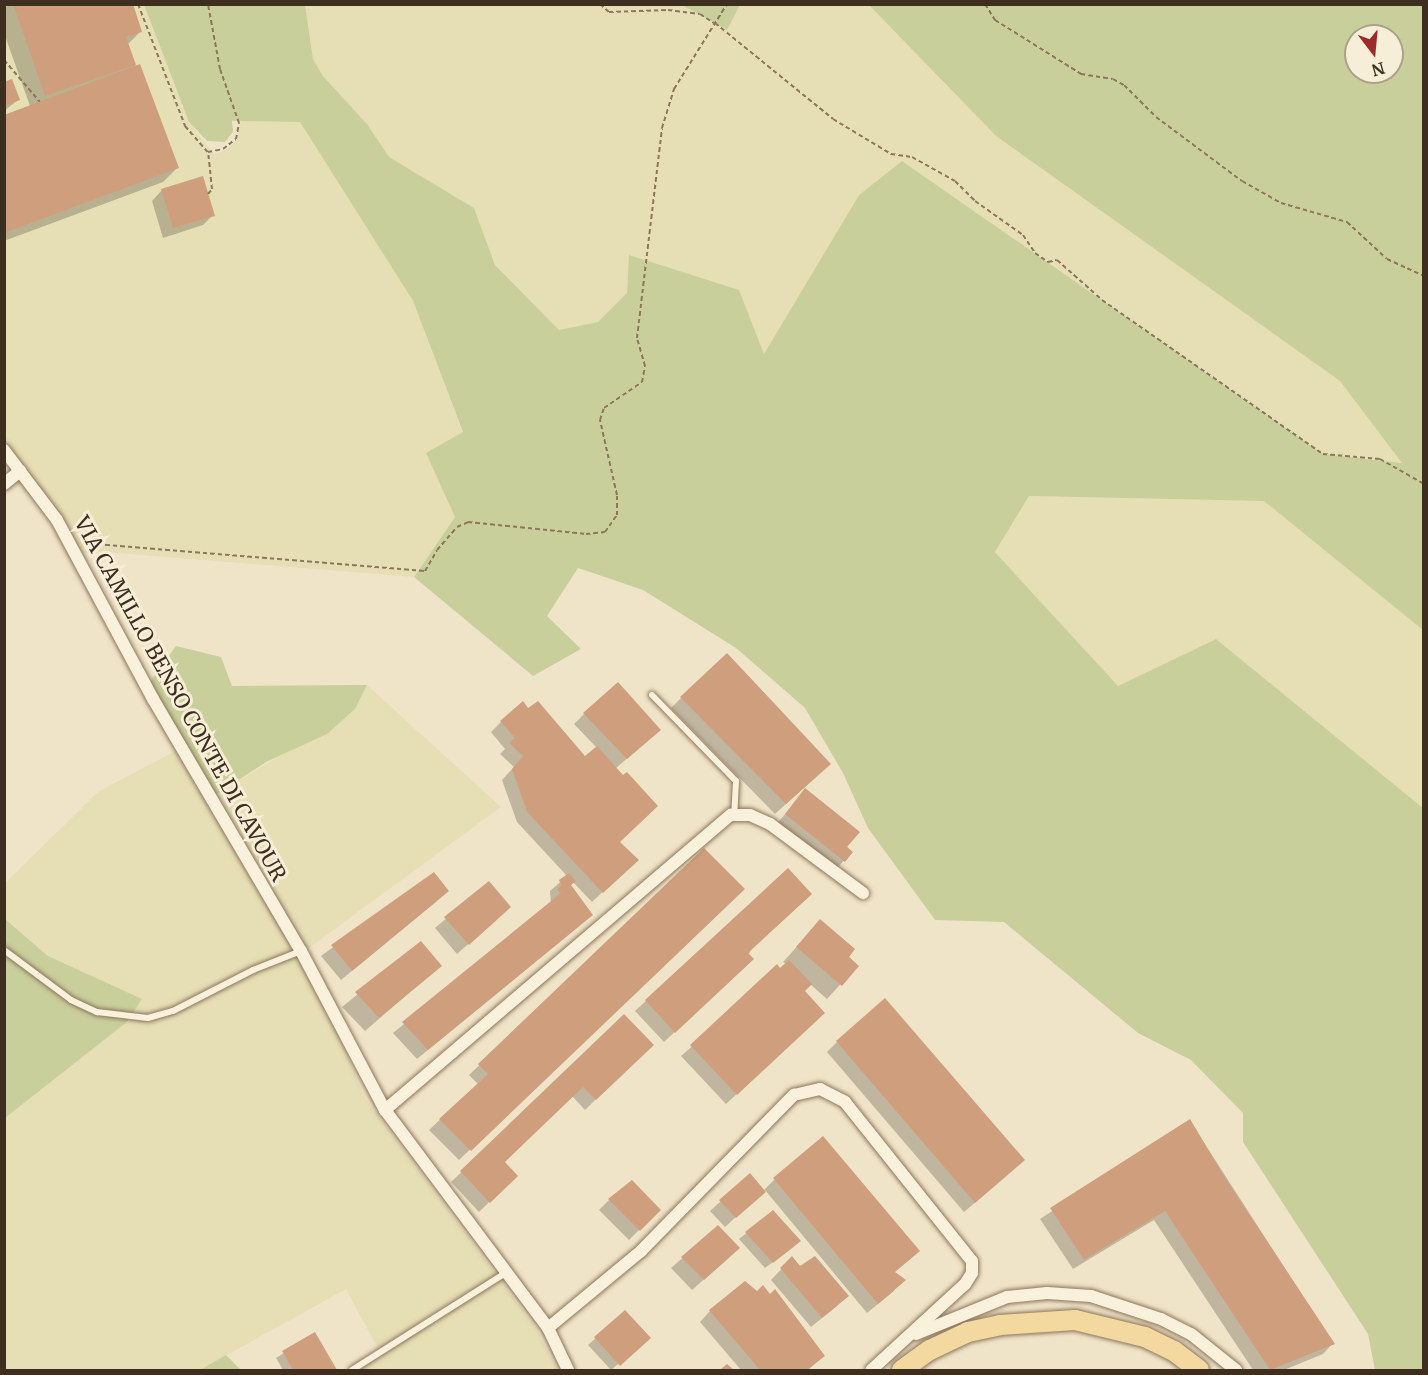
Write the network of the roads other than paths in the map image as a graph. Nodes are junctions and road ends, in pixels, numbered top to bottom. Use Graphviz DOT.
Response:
graph roads {
  1 [pos="4,450"];
  2 [pos="20,471"];
  3 [pos="4,484"];
  4 [pos="652,694"];
  5 [pos="734,815"];
  6 [pos="863,893"];
  7 [pos="4,950"];
  8 [pos="300,951"];
  9 [pos="385,1110"];
  10 [pos="507,1272"];
  11 [pos="548,1328"];
  12 [pos="906,1338"];
  13 [pos="352,1371"];
  14 [pos="568,1371"];
  15 [pos="871,1371"];
  16 [pos="902,1371"];
  17 [pos="1199,1371"];
  18 [pos="1236,1371"];
  1 -- 2 [label="street, VIA CAMILLO BENSO CONTE DI CAVOUR"];
  2 -- 3 [label="street"];
  2 -- 8 [label="street, VIA CAMILLO BENSO CONTE DI CAVOUR"];
  4 -- 5 [label="lane"];
  5 -- 6 [label="street"];
  5 -- 9 [label="street"];
  7 -- 8 [label="lane"];
  8 -- 9 [label="street, VIA CAMILLO BENSO CONTE DI CAVOUR"];
  9 -- 10 [label="street, VIA CAMILLO BENSO CONTE DI CAVOUR"];
  10 -- 11 [label="street, VIA CAMILLO BENSO CONTE DI CAVOUR"];
  10 -- 13 [label="lane"];
  11 -- 12 [label="street"];
  11 -- 14 [label="street, VIA CAMILLO BENSO CONTE DI CAVOUR"];
  12 -- 15 [label="street"];
  12 -- 18 [label="street"];
  16 -- 17 [label="main road"];
}
